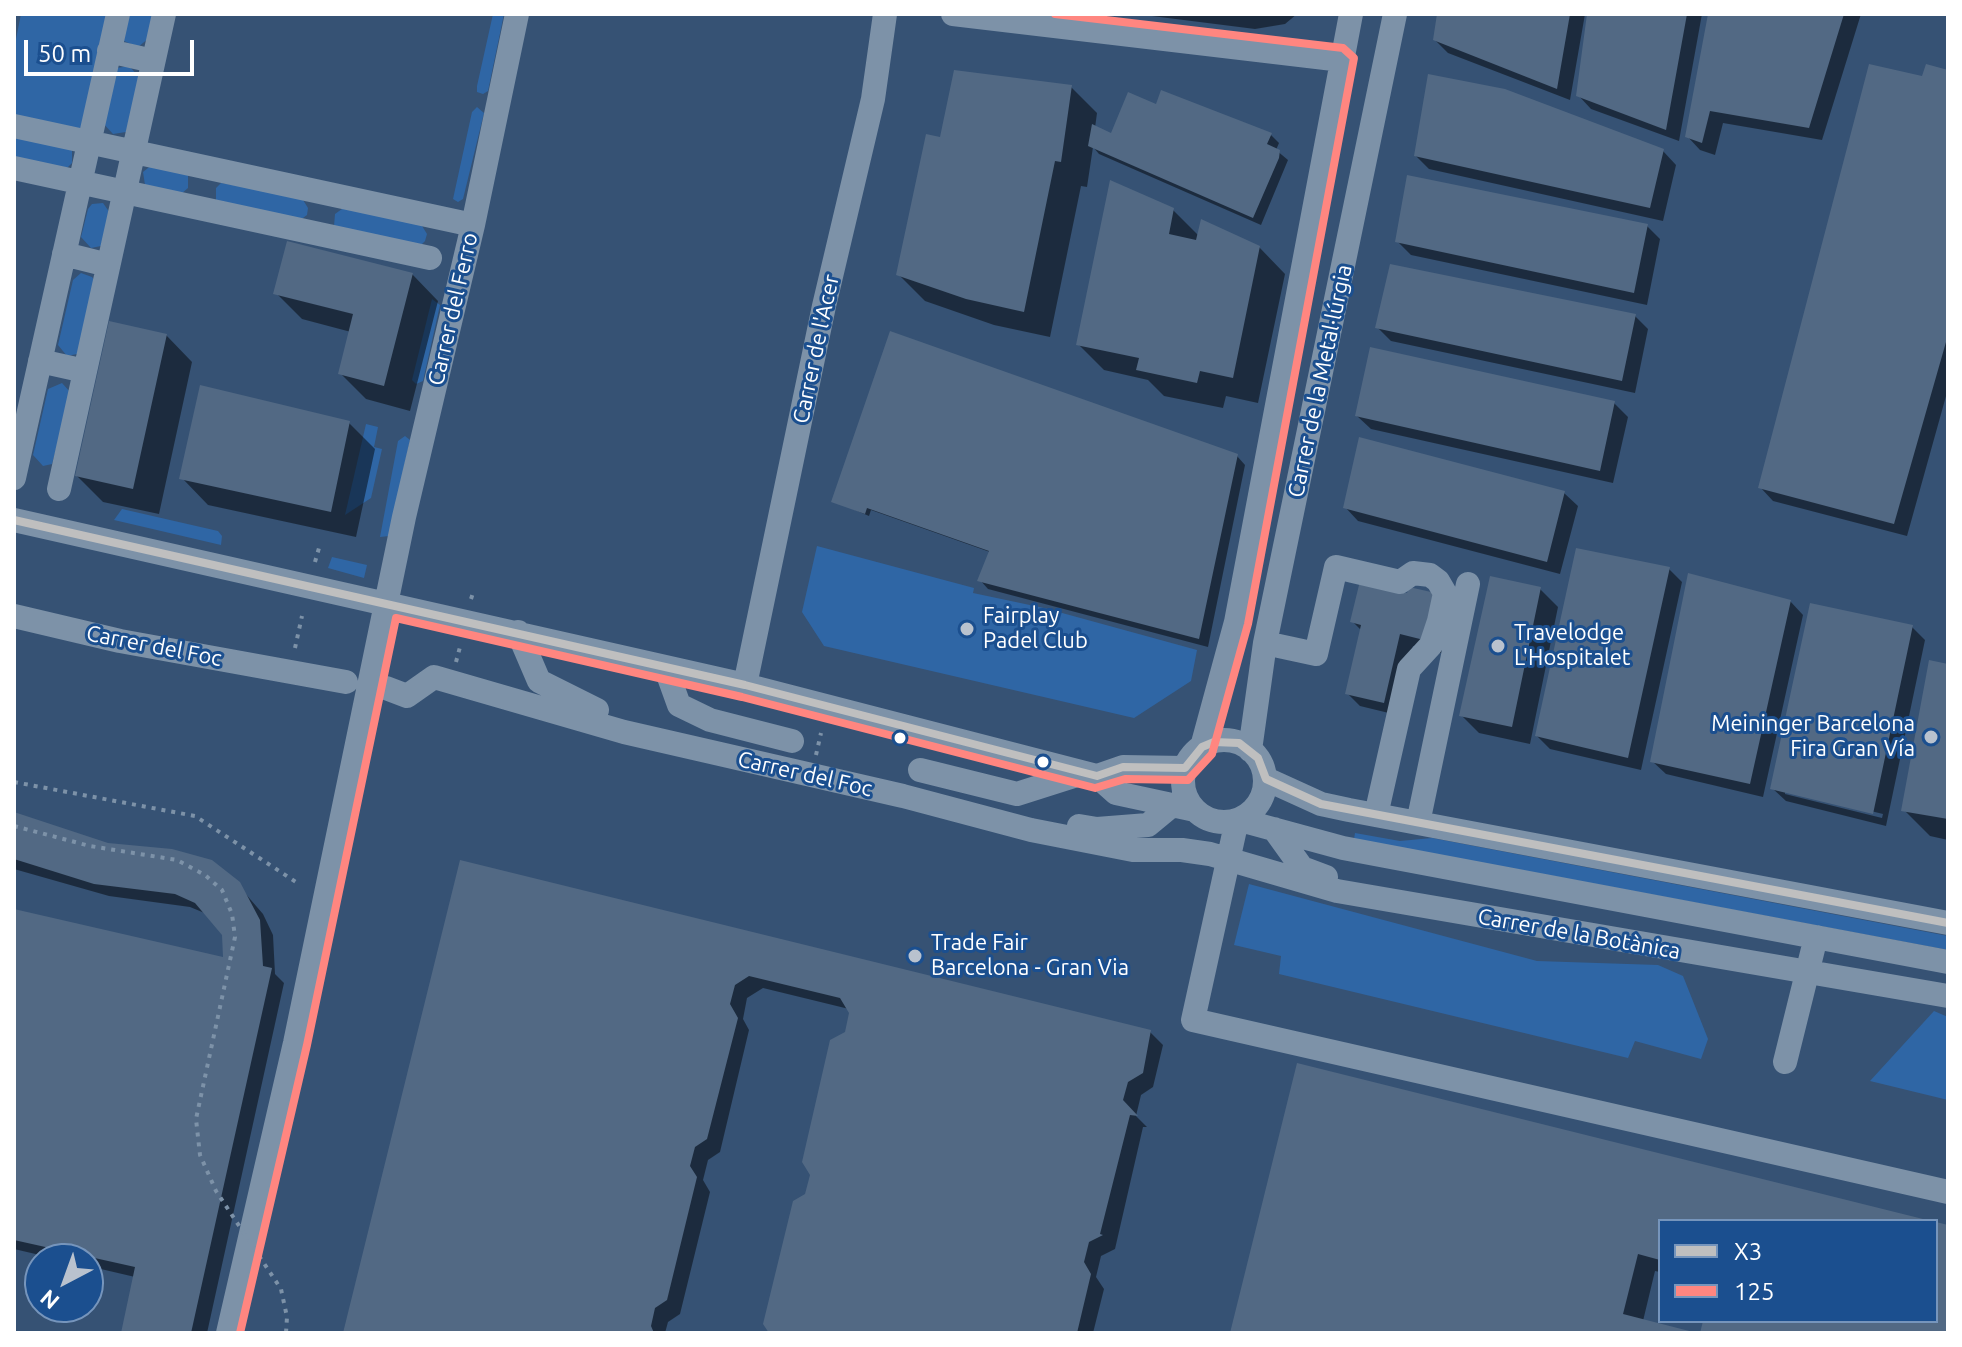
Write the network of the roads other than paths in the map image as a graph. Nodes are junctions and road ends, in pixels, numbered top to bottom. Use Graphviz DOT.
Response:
graph roads {
  1 [pos="118,14"];
  2 [pos="164,14"];
  3 [pos="517,14"];
  4 [pos="885,14"];
  5 [pos="953,14"];
  6 [pos="1351,14"];
  7 [pos="1395,14"];
  8 [pos="109,51"];
  9 [pos="1342,60"];
  10 [pos="153,61"];
  11 [pos="14,126"];
  12 [pos="89,143"];
  13 [pos="133,153"];
  14 [pos="14,168"];
  15 [pos="205,168"];
  16 [pos="80,182"];
  17 [pos="124,192"];
  18 [pos="325,194"];
  19 [pos="195,207"];
  20 [pos="473,225"];
  21 [pos="319,234"];
  22 [pos="64,254"];
  23 [pos="430,258"];
  24 [pos="108,265"];
  25 [pos="40,361"];
  26 [pos="85,371"];
  27 [pos="14,478"];
  28 [pos="59,489"];
  29 [pos="14,520"];
  30 [pos="1468,584"];
  31 [pos="387,603"];
  32 [pos="14,616"];
  33 [pos="518,632"];
  34 [pos="1265,643"];
  35 [pos="666,669"];
  36 [pos="344,681"];
  37 [pos="745,685"];
  38 [pos="396,692"];
  39 [pos="792,741"];
  40 [pos="1202,747"];
  41 [pos="1250,750"];
  42 [pos="1185,768"];
  43 [pos="920,770"];
  44 [pos="1090,774"];
  45 [pos="1266,779"];
  46 [pos="1177,807"];
  47 [pos="1376,815"];
  48 [pos="1238,820"];
  49 [pos="1418,823"];
  50 [pos="1274,829"];
  51 [pos="1222,858"];
  52 [pos="1684,912"];
  53 [pos="1948,923"];
  54 [pos="1816,937"];
  55 [pos="1948,962"];
  56 [pos="1807,975"];
  57 [pos="1948,996"];
  58 [pos="1785,1062"];
  59 [pos="1948,1192"];
  60 [pos="228,1333"];
  1 -- 8 [label="street"];
  2 -- 10 [label="street"];
  3 -- 20 [label="street, Carrer del Ferro"];
  4 -- 37 [label="street, Carrer de l'Acer"];
  5 -- 9 [label="street"];
  6 -- 9 [label="street, Carrer de la Metal·lúrgia"];
  7 -- 34 [label="street, Carrer de la Metal·lúrgia"];
  8 -- 10 [label="street"];
  8 -- 12 [label="street"];
  9 -- 40 [label="street, Carrer de la Metal·lúrgia"];
  10 -- 13 [label="street"];
  11 -- 12 [label="street"];
  12 -- 13 [label="street"];
  12 -- 16 [label="street"];
  13 -- 15 [label="street"];
  13 -- 17 [label="street"];
  14 -- 16 [label="street"];
  15 -- 18 [label="street"];
  15 -- 19 [label="street"];
  16 -- 17 [label="street"];
  16 -- 22 [label="street"];
  17 -- 19 [label="street"];
  17 -- 24 [label="street"];
  18 -- 20 [label="street"];
  18 -- 21 [label="street"];
  19 -- 21 [label="street"];
  20 -- 31 [label="street, Carrer del Ferro"];
  21 -- 23 [label="street"];
  22 -- 24 [label="street"];
  22 -- 25 [label="street"];
  24 -- 26 [label="street"];
  25 -- 26 [label="street"];
  25 -- 27 [label="street"];
  26 -- 28 [label="street"];
  29 -- 31 [label="street"];
  30 -- 49 [label="street"];
  31 -- 33 [label="street"];
  31 -- 60 [label="street, Carrer del Ferro"];
  32 -- 36 [label="street, Carrer del Foc"];
  33 -- 35 [label="street"];
  33 -- 46 [label="street"];
  34 -- 41 [label="street, Carrer de la Metal·lúrgia"];
  34 -- 47 [label="street"];
  35 -- 37 [label="street"];
  35 -- 39 [label="street"];
  37 -- 44 [label="street"];
  38 -- 51 [label="street, Carrer del Foc"];
  40 -- 41 [label="street"];
  40 -- 42 [label="street"];
  41 -- 45 [label="street"];
  42 -- 44 [label="street"];
  42 -- 46 [label="street"];
  43 -- 44 [label="street"];
  44 -- 46 [label="street"];
  45 -- 47 [label="street"];
  45 -- 48 [label="street"];
  46 -- 48 [label="street"];
  47 -- 49 [label="street"];
  48 -- 50 [label="street, Carrer de la Botànica"];
  48 -- 51 [label="street"];
  49 -- 53 [label="street"];
  50 -- 52 [label="street, Carrer de la Botànica"];
  50 -- 52 [label="street"];
  51 -- 56 [label="street, Carrer de la Botànica"];
  51 -- 59 [label="street"];
  52 -- 54 [label="street, Carrer de la Botànica"];
  54 -- 55 [label="street, Carrer de la Botànica"];
  54 -- 56 [label="street"];
  56 -- 57 [label="street, Carrer de la Botànica"];
  56 -- 58 [label="street"];
}
